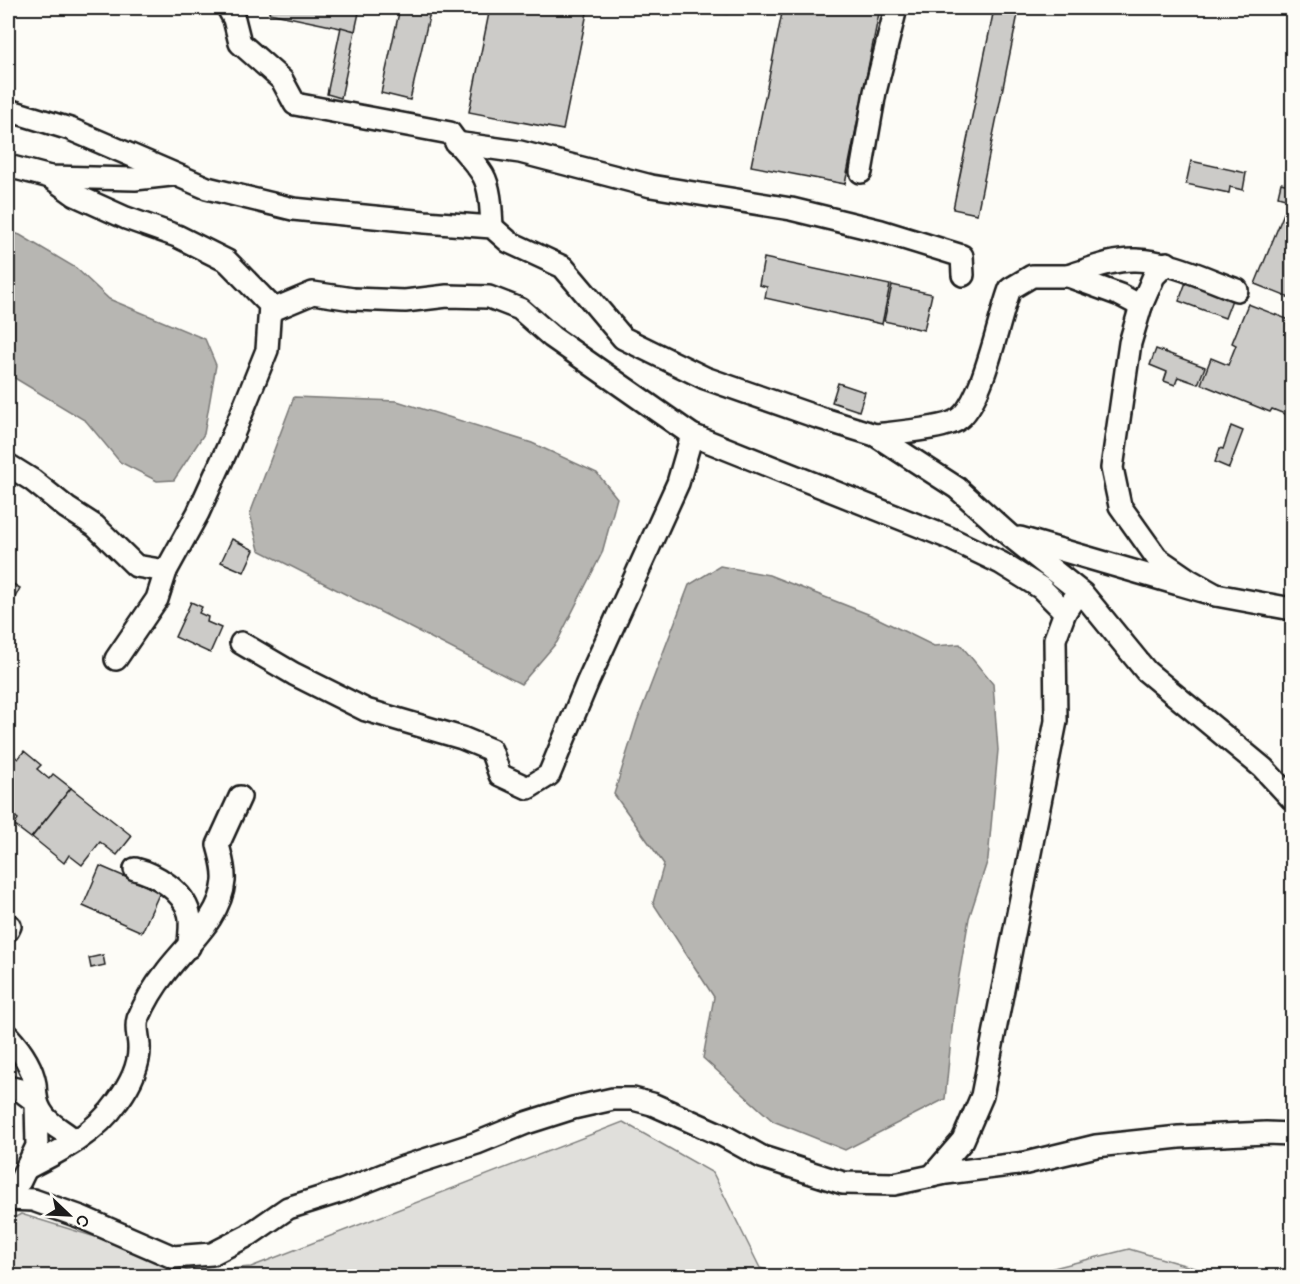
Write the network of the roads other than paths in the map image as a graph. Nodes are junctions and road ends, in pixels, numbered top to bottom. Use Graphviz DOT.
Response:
graph roads {
  1 [pos="228,8"];
  2 [pos="896,8"];
  3 [pos="8,110"];
  4 [pos="456,143"];
  5 [pos="8,166"];
  6 [pos="861,172"];
  7 [pos="175,175"];
  8 [pos="50,177"];
  9 [pos="492,227"];
  10 [pos="1167,263"];
  11 [pos="963,275"];
  12 [pos="1068,276"];
  13 [pos="1237,290"];
  14 [pos="1141,306"];
  15 [pos="270,311"];
  16 [pos="692,435"];
  17 [pos="875,435"];
  18 [pos="8,465"];
  19 [pos="1009,535"];
  20 [pos="166,571"];
  21 [pos="1080,591"];
  22 [pos="1216,595"];
  23 [pos="1293,609"];
  24 [pos="1065,612"];
  25 [pos="241,643"];
  26 [pos="116,659"];
  27 [pos="240,796"];
  28 [pos="1293,799"];
  29 [pos="135,869"];
  30 [pos="189,913"];
  31 [pos="213,913"];
  32 [pos="189,947"];
  33 [pos="8,1036"];
  34 [pos="8,1087"];
  35 [pos="36,1102"];
  36 [pos="1293,1134"];
  37 [pos="75,1141"];
  38 [pos="27,1168"];
  39 [pos="932,1176"];
  40 [pos="8,1191"];
  41 [pos="8,1199"];
  1 -- 4 [label="street"];
  2 -- 6 [label="street"];
  3 -- 7 [label="street"];
  4 -- 9 [label="street"];
  4 -- 11 [label="street"];
  5 -- 8 [label="street"];
  7 -- 8 [label="street"];
  7 -- 9 [label="street"];
  8 -- 15 [label="street"];
  9 -- 17 [label="street"];
  10 -- 12 [label="street"];
  10 -- 13 [label="street"];
  10 -- 14 [label="street"];
  12 -- 14 [label="street"];
  12 -- 17 [label="street"];
  14 -- 22 [label="street"];
  15 -- 16 [label="street"];
  15 -- 20 [label="street"];
  16 -- 24 [label="street"];
  16 -- 25 [label="street"];
  17 -- 19 [label="street"];
  18 -- 20 [label="street"];
  19 -- 21 [label="street"];
  19 -- 22 [label="street"];
  20 -- 26 [label="street"];
  21 -- 24 [label="street"];
  21 -- 28 [label="street"];
  22 -- 23 [label="street"];
  24 -- 39 [label="street"];
  27 -- 31 [label="street"];
  29 -- 30 [label="street"];
  30 -- 31 [label="street"];
  30 -- 32 [label="street"];
  31 -- 32 [label="street"];
  32 -- 37 [label="street"];
  33 -- 35 [label="street"];
  34 -- 35 [label="street"];
  35 -- 37 [label="street"];
  35 -- 38 [label="street"];
  36 -- 39 [label="street"];
  37 -- 38 [label="street"];
  38 -- 40 [label="street"];
  39 -- 41 [label="street"];
}
